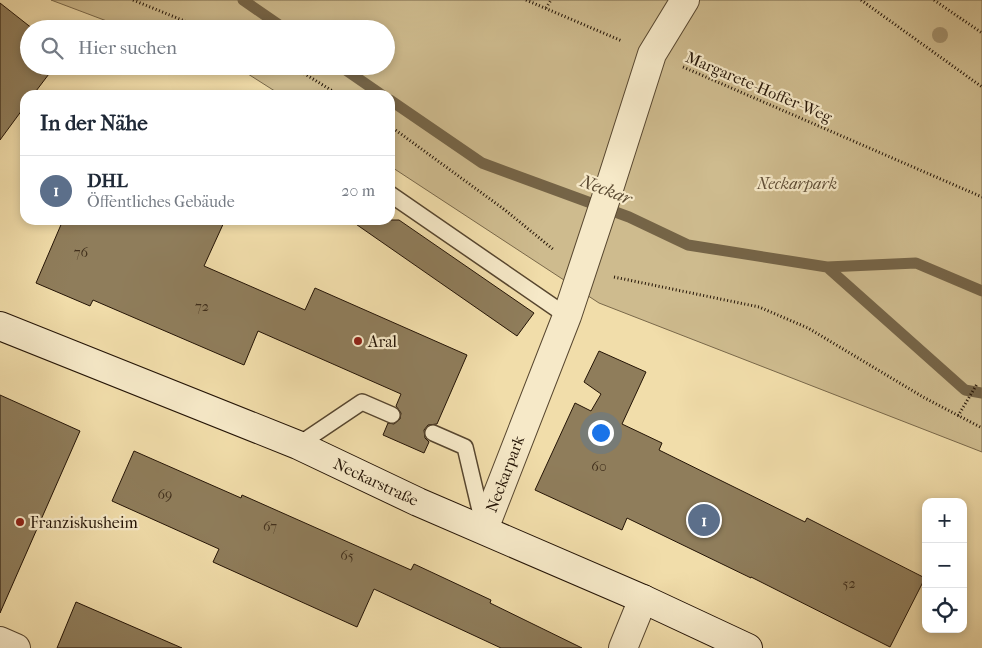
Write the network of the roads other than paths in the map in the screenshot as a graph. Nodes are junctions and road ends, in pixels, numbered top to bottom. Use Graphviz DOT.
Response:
graph roads {
  1 [pos="685,0"];
  2 [pos="395,197"];
  3 [pos="566,316"];
  4 [pos="0,326"];
  5 [pos="392,415"];
  6 [pos="433,434"];
  7 [pos="298,445"];
  8 [pos="484,529"];
  9 [pos="643,599"];
  10 [pos="0,641"];
  11 [pos="16,648"];
  12 [pos="624,648"];
  13 [pos="748,648"];
  1 -- 3 [label="main road, Neckarpark"];
  2 -- 3 [label="lane"];
  3 -- 8 [label="main road, Neckarpark"];
  4 -- 7 [label="main road, Neckarstraße"];
  5 -- 7 [label="lane"];
  6 -- 8 [label="lane"];
  7 -- 8 [label="main road, Neckarstraße"];
  8 -- 9 [label="main road, Neckarstraße"];
  9 -- 12 [label="main road"];
  9 -- 13 [label="main road, Neckarstraße"];
  10 -- 11 [label="main road"];
}
